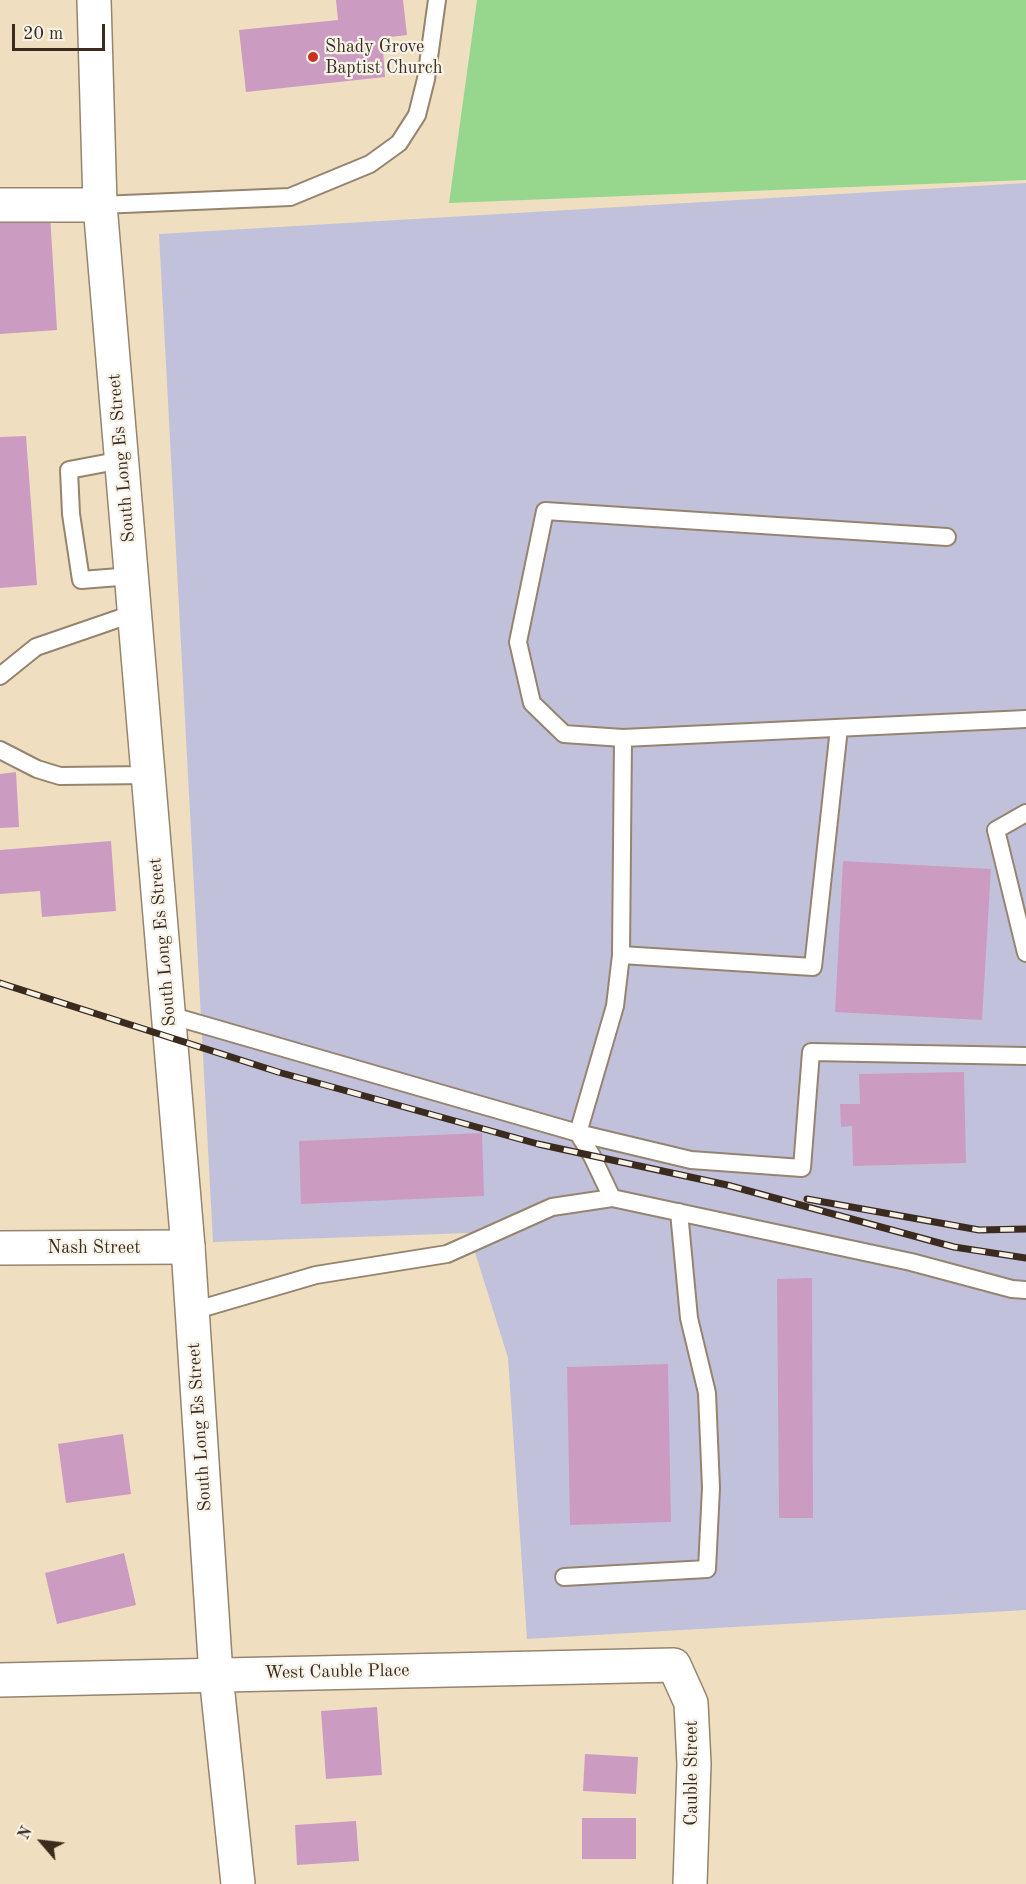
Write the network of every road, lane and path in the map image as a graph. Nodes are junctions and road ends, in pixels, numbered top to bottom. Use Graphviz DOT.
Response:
graph roads {
  1 [pos="94,0"];
  2 [pos="437,0"];
  3 [pos="0,205"];
  4 [pos="100,205"];
  5 [pos="122,460"];
  6 [pos="947,537"];
  7 [pos="132,576"];
  8 [pos="135,613"];
  9 [pos="0,676"];
  10 [pos="1026,719"];
  11 [pos="839,728"];
  12 [pos="623,738"];
  13 [pos="0,750"];
  14 [pos="148,775"];
  15 [pos="1026,813"];
  16 [pos="1026,952"];
  17 [pos="621,955"];
  18 [pos="169,1015"];
  19 [pos="1026,1056"];
  20 [pos="578,1133"];
  21 [pos="612,1197"];
  22 [pos="679,1212"];
  23 [pos="188,1247"];
  24 [pos="0,1248"];
  25 [pos="1026,1290"];
  26 [pos="193,1311"];
  27 [pos="564,1577"];
  28 [pos="674,1665"];
  29 [pos="216,1675"];
  30 [pos="0,1680"];
  31 [pos="238,1884"];
  32 [pos="690,1884"];
  1 -- 4 [label="street, South Long Es Street"];
  2 -- 4 [label="lane"];
  3 -- 4 [label="street"];
  4 -- 5 [label="street, South Long Es Street"];
  5 -- 7 [label="street, South Long Es Street"];
  5 -- 7 [label="lane"];
  6 -- 12 [label="lane"];
  7 -- 8 [label="street, South Long Es Street"];
  8 -- 9 [label="lane"];
  8 -- 14 [label="street, South Long Es Street"];
  10 -- 11 [label="lane"];
  11 -- 12 [label="lane"];
  11 -- 17 [label="lane"];
  12 -- 17 [label="lane"];
  13 -- 14 [label="lane"];
  14 -- 18 [label="street, South Long Es Street"];
  15 -- 16 [label="lane"];
  17 -- 20 [label="lane"];
  18 -- 20 [label="lane"];
  18 -- 23 [label="street, South Long Es Street"];
  19 -- 20 [label="lane"];
  20 -- 21 [label="lane"];
  21 -- 22 [label="lane"];
  21 -- 26 [label="lane"];
  22 -- 25 [label="lane"];
  22 -- 27 [label="lane"];
  23 -- 24 [label="street, Nash Street"];
  23 -- 26 [label="street, South Long Es Street"];
  26 -- 29 [label="street, South Long Es Street"];
  28 -- 29 [label="street, West Cauble Place"];
  28 -- 32 [label="street, Cauble Street"];
  29 -- 30 [label="street, West Cauble Place"];
  29 -- 31 [label="street, South Long Es Street"];
}
